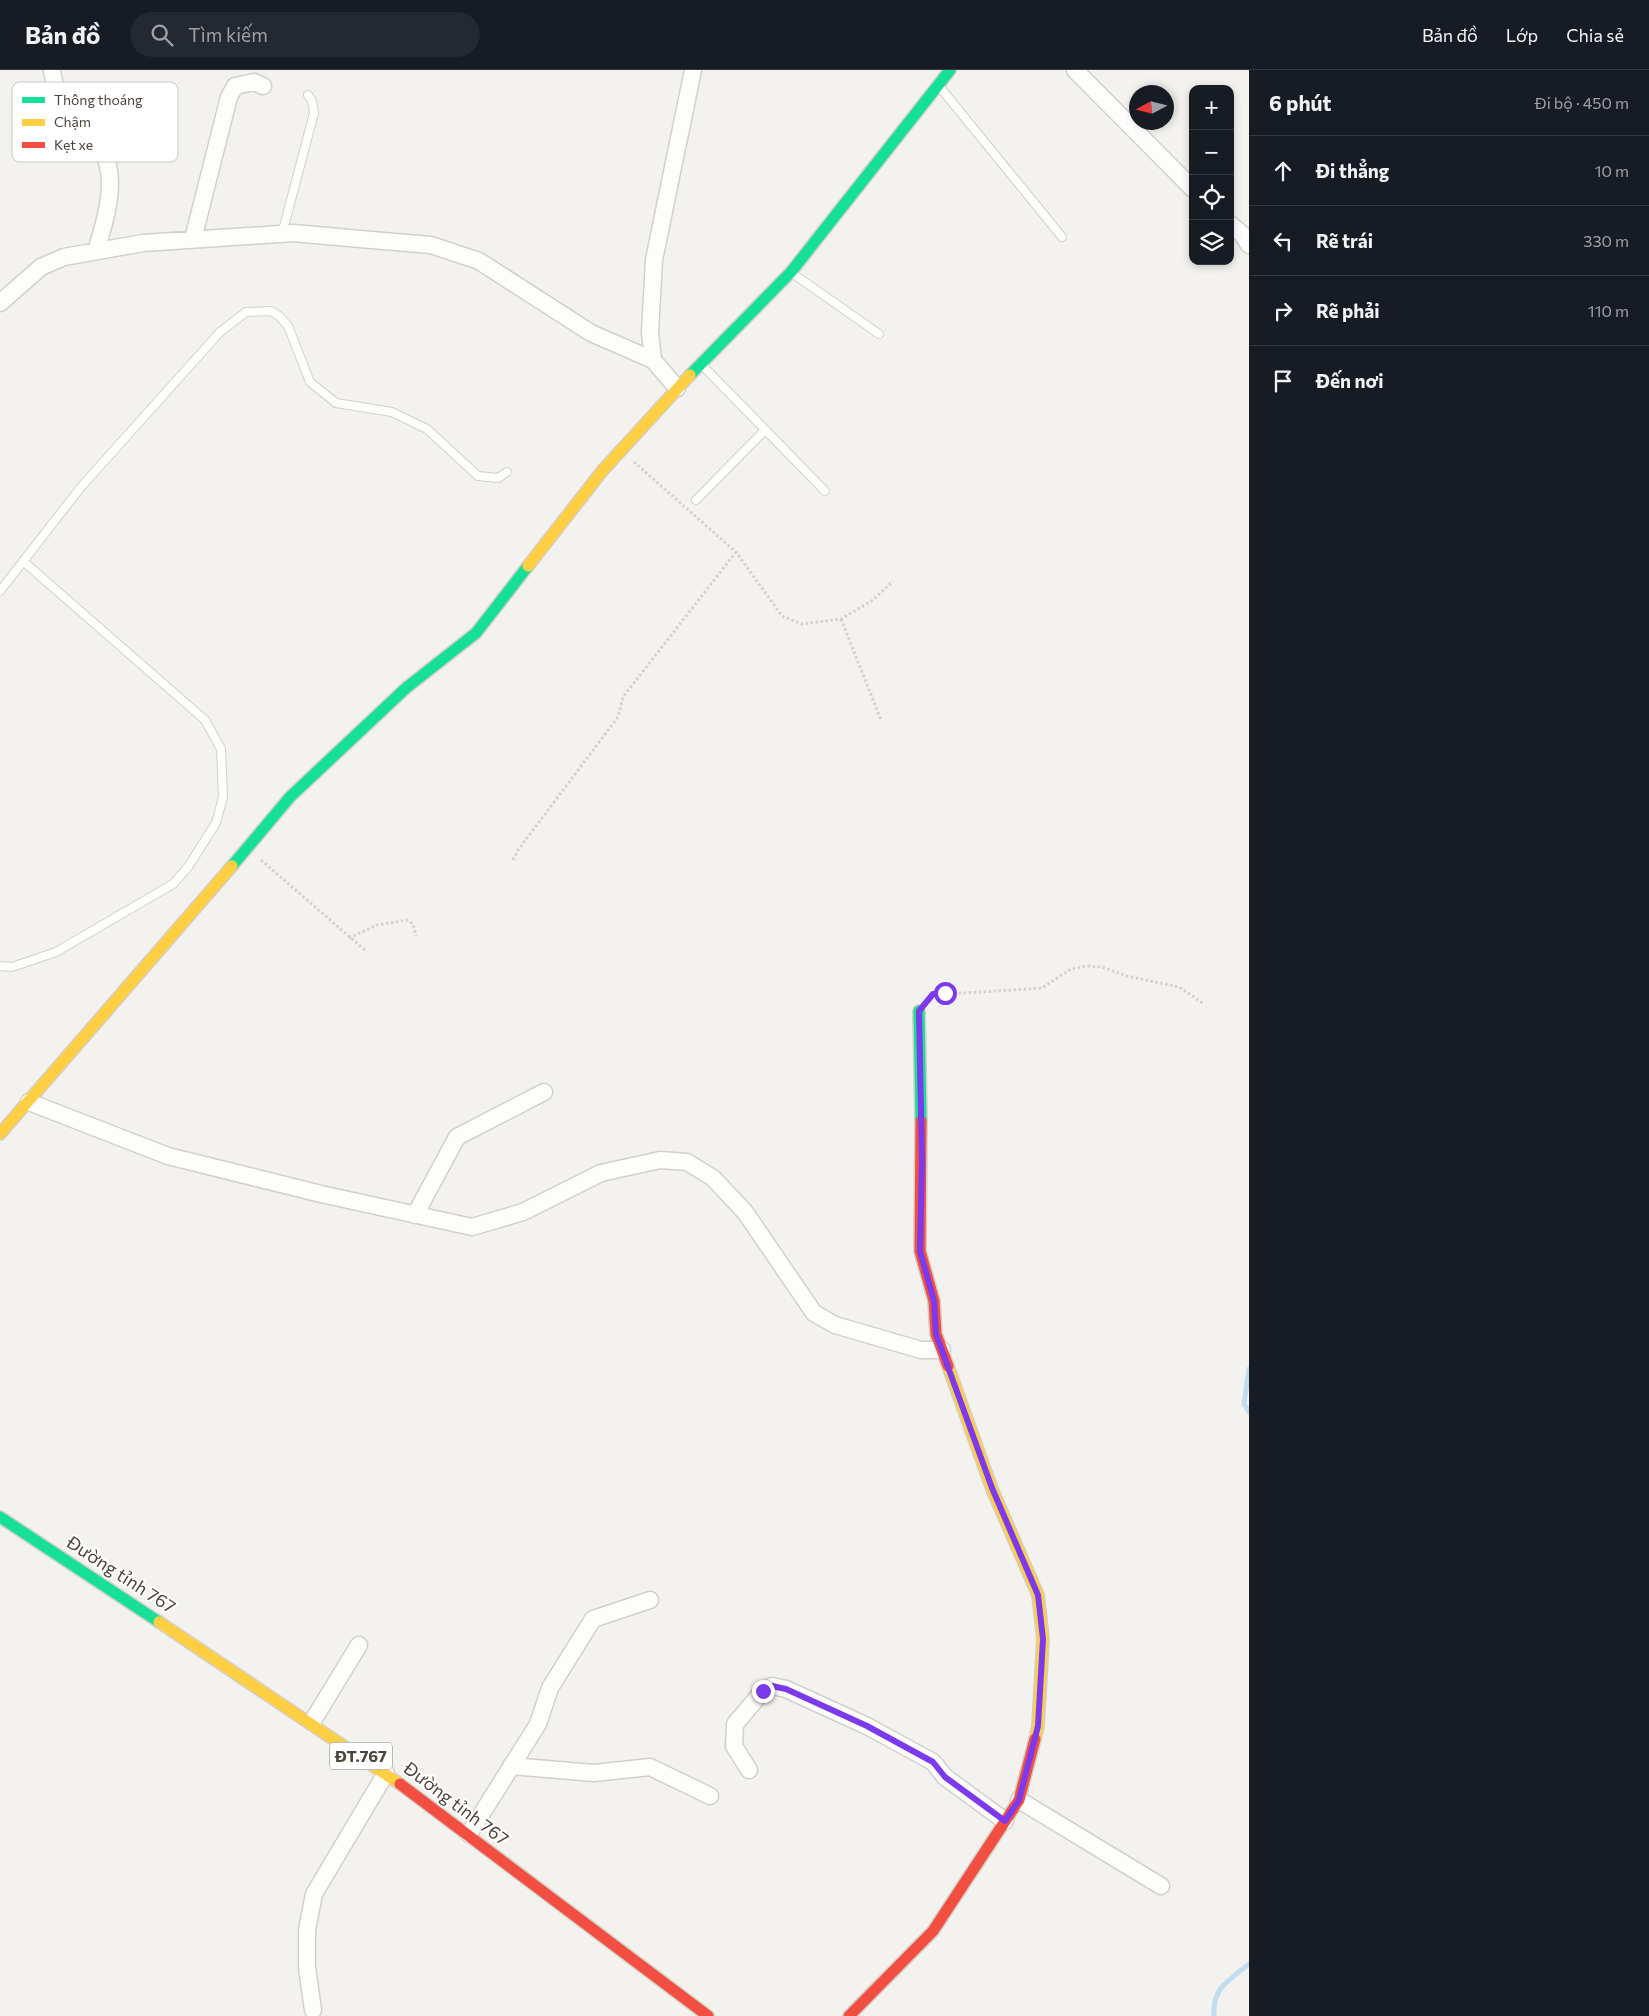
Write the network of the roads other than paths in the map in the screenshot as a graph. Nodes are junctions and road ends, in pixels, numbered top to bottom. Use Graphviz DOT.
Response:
graph roads {
  1 [pos="693,70"];
  2 [pos="950,70"];
  3 [pos="1075,70"];
  4 [pos="938,84"];
  5 [pos="263,86"];
  6 [pos="308,95"];
  7 [pos="107,162"];
  8 [pos="1189,185"];
  9 [pos="1234,227"];
  10 [pos="282,234"];
  11 [pos="1062,237"];
  12 [pos="192,239"];
  13 [pos="1249,245"];
  14 [pos="96,251"];
  15 [pos="791,272"];
  16 [pos="0,303"];
  17 [pos="878,334"];
  18 [pos="653,360"];
  19 [pos="700,363"];
  20 [pos="677,388"];
  21 [pos="765,430"];
  22 [pos="507,472"];
  23 [pos="825,491"];
  24 [pos="696,500"];
  25 [pos="24,562"];
  26 [pos="0,591"];
  27 [pos="0,966"];
  28 [pos="919,1011"];
  29 [pos="544,1092"];
  30 [pos="29,1102"];
  31 [pos="0,1134"];
  32 [pos="416,1215"];
  33 [pos="942,1350"];
  34 [pos="0,1517"];
  35 [pos="650,1600"];
  36 [pos="359,1645"];
  37 [pos="312,1722"];
  38 [pos="511,1766"];
  39 [pos="749,1770"];
  40 [pos="386,1773"];
  41 [pos="710,1796"];
  42 [pos="1019,1800"];
  43 [pos="1005,1821"];
  44 [pos="469,1834"];
  45 [pos="1161,1886"];
  46 [pos="313,2010"];
  47 [pos="708,2016"];
  48 [pos="850,2016"];
  1 -- 18 [label="street"];
  2 -- 4 [label="street"];
  3 -- 8 [label="street"];
  4 -- 11 [label="lane"];
  4 -- 15 [label="street"];
  5 -- 12 [label="street"];
  6 -- 10 [label="lane"];
  7 -- 14 [label="street"];
  9 -- 13 [label="street"];
  10 -- 12 [label="street"];
  10 -- 18 [label="street"];
  12 -- 14 [label="street"];
  14 -- 16 [label="street"];
  15 -- 17 [label="lane"];
  15 -- 19 [label="street"];
  18 -- 20 [label="street"];
  19 -- 20 [label="street"];
  19 -- 21 [label="lane"];
  20 -- 30 [label="street"];
  21 -- 23 [label="lane"];
  21 -- 24 [label="lane"];
  22 -- 25 [label="lane"];
  25 -- 26 [label="lane"];
  25 -- 27 [label="lane"];
  28 -- 33 [label="street"];
  29 -- 32 [label="street"];
  30 -- 31 [label="street"];
  30 -- 32 [label="street"];
  32 -- 33 [label="street"];
  33 -- 42 [label="street"];
  34 -- 37 [label="street, Đường tỉnh 767 / ĐT.767"];
  35 -- 38 [label="street"];
  36 -- 37 [label="street"];
  37 -- 40 [label="street, Đường tỉnh 767 / ĐT.767"];
  38 -- 41 [label="street"];
  38 -- 44 [label="street"];
  39 -- 43 [label="street"];
  40 -- 44 [label="street, Đường tỉnh 767 / ĐT.767"];
  40 -- 46 [label="street"];
  42 -- 43 [label="street"];
  42 -- 45 [label="street"];
  43 -- 48 [label="street"];
  44 -- 47 [label="street, Đường tỉnh 767 / ĐT.767"];
}
